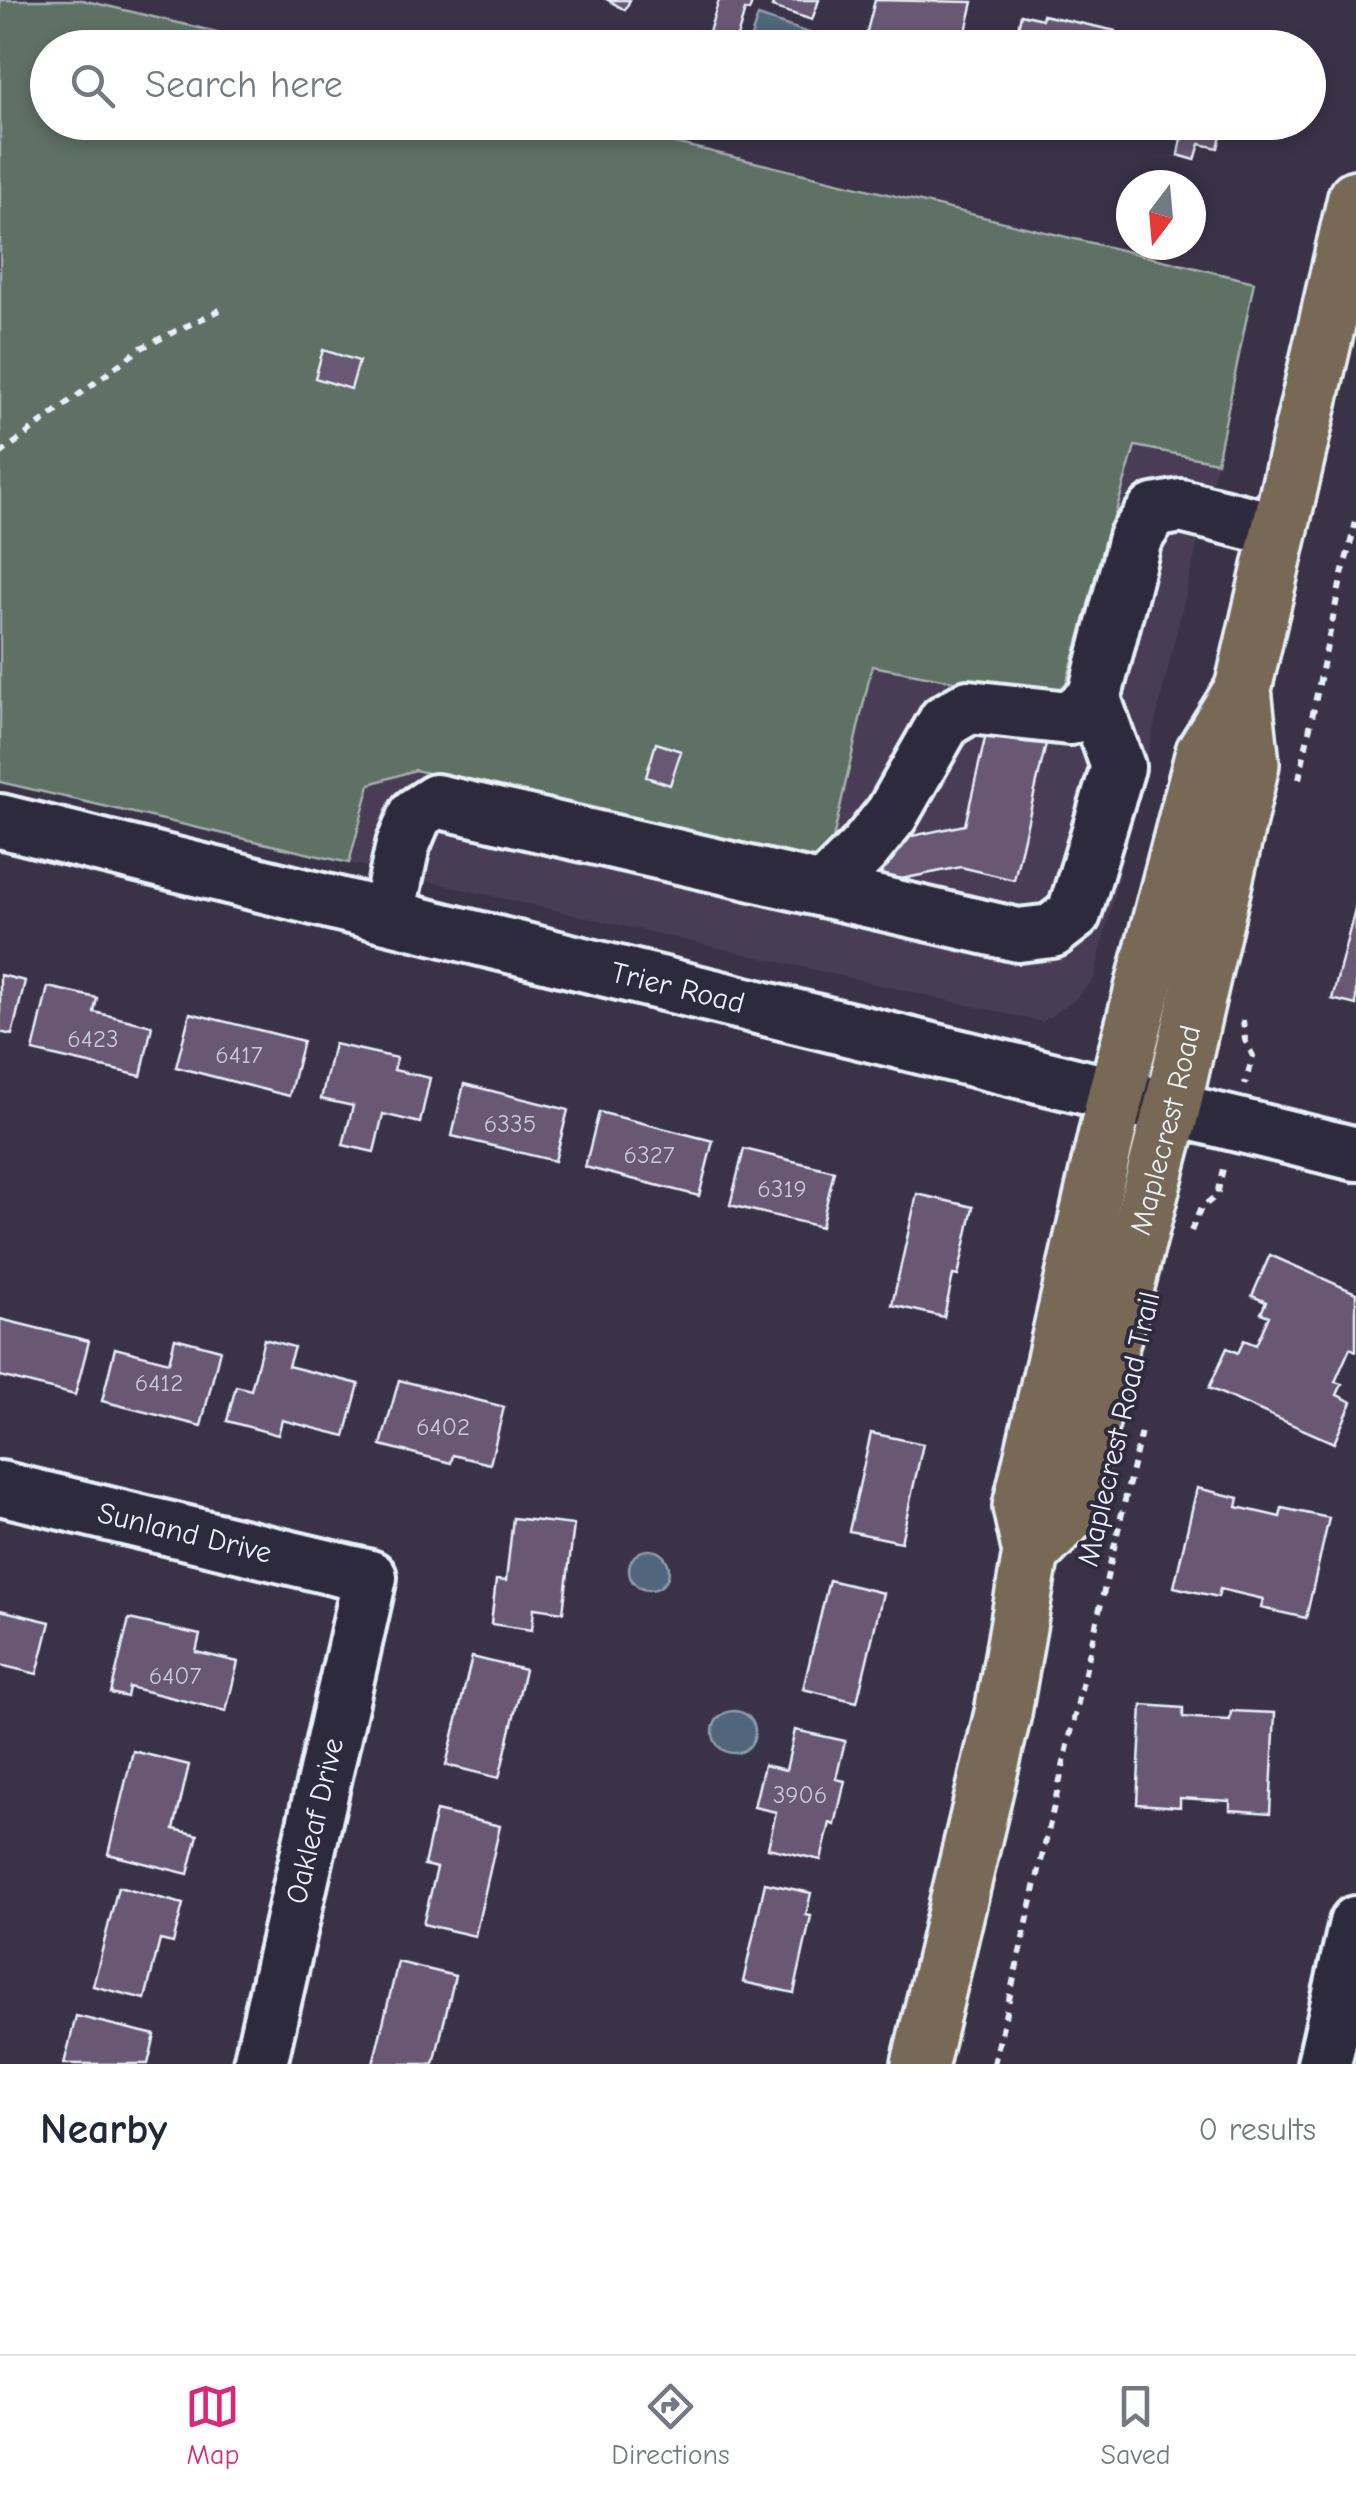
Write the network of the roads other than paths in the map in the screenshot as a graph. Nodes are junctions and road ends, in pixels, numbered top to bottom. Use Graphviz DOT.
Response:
graph roads {
  1 [pos="1356,198"];
  2 [pos="1278,530"];
  3 [pos="1243,689"];
  4 [pos="1094,699"];
  5 [pos="0,821"];
  6 [pos="823,890"];
  7 [pos="388,914"];
  8 [pos="1116,1094"];
  9 [pos="1172,1108"];
  10 [pos="1356,1154"];
  11 [pos="0,1488"];
  12 [pos="1031,1553"];
  13 [pos="370,1577"];
  14 [pos="1356,1922"];
  15 [pos="260,2064"];
  16 [pos="920,2064"];
  17 [pos="1324,2064"];
  1 -- 2 [label="main road, Maplecrest Road"];
  2 -- 3 [label="main road, Maplecrest Road"];
  2 -- 4 [label="street"];
  3 -- 8 [label="main road, Maplecrest Road"];
  3 -- 9 [label="main road, Maplecrest Road"];
  4 -- 6 [label="street"];
  4 -- 6 [label="street"];
  5 -- 7 [label="street, Trier Road"];
  6 -- 7 [label="street"];
  7 -- 8 [label="street, Trier Road"];
  8 -- 9 [label="street, Trier Road"];
  8 -- 12 [label="main road, Maplecrest Road"];
  9 -- 10 [label="street, Trier Road"];
  9 -- 12 [label="main road, Maplecrest Road"];
  11 -- 13 [label="street, Sunland Drive"];
  12 -- 16 [label="main road, Maplecrest Road"];
  13 -- 15 [label="street, Oakleaf Drive"];
  14 -- 17 [label="street"];
}
